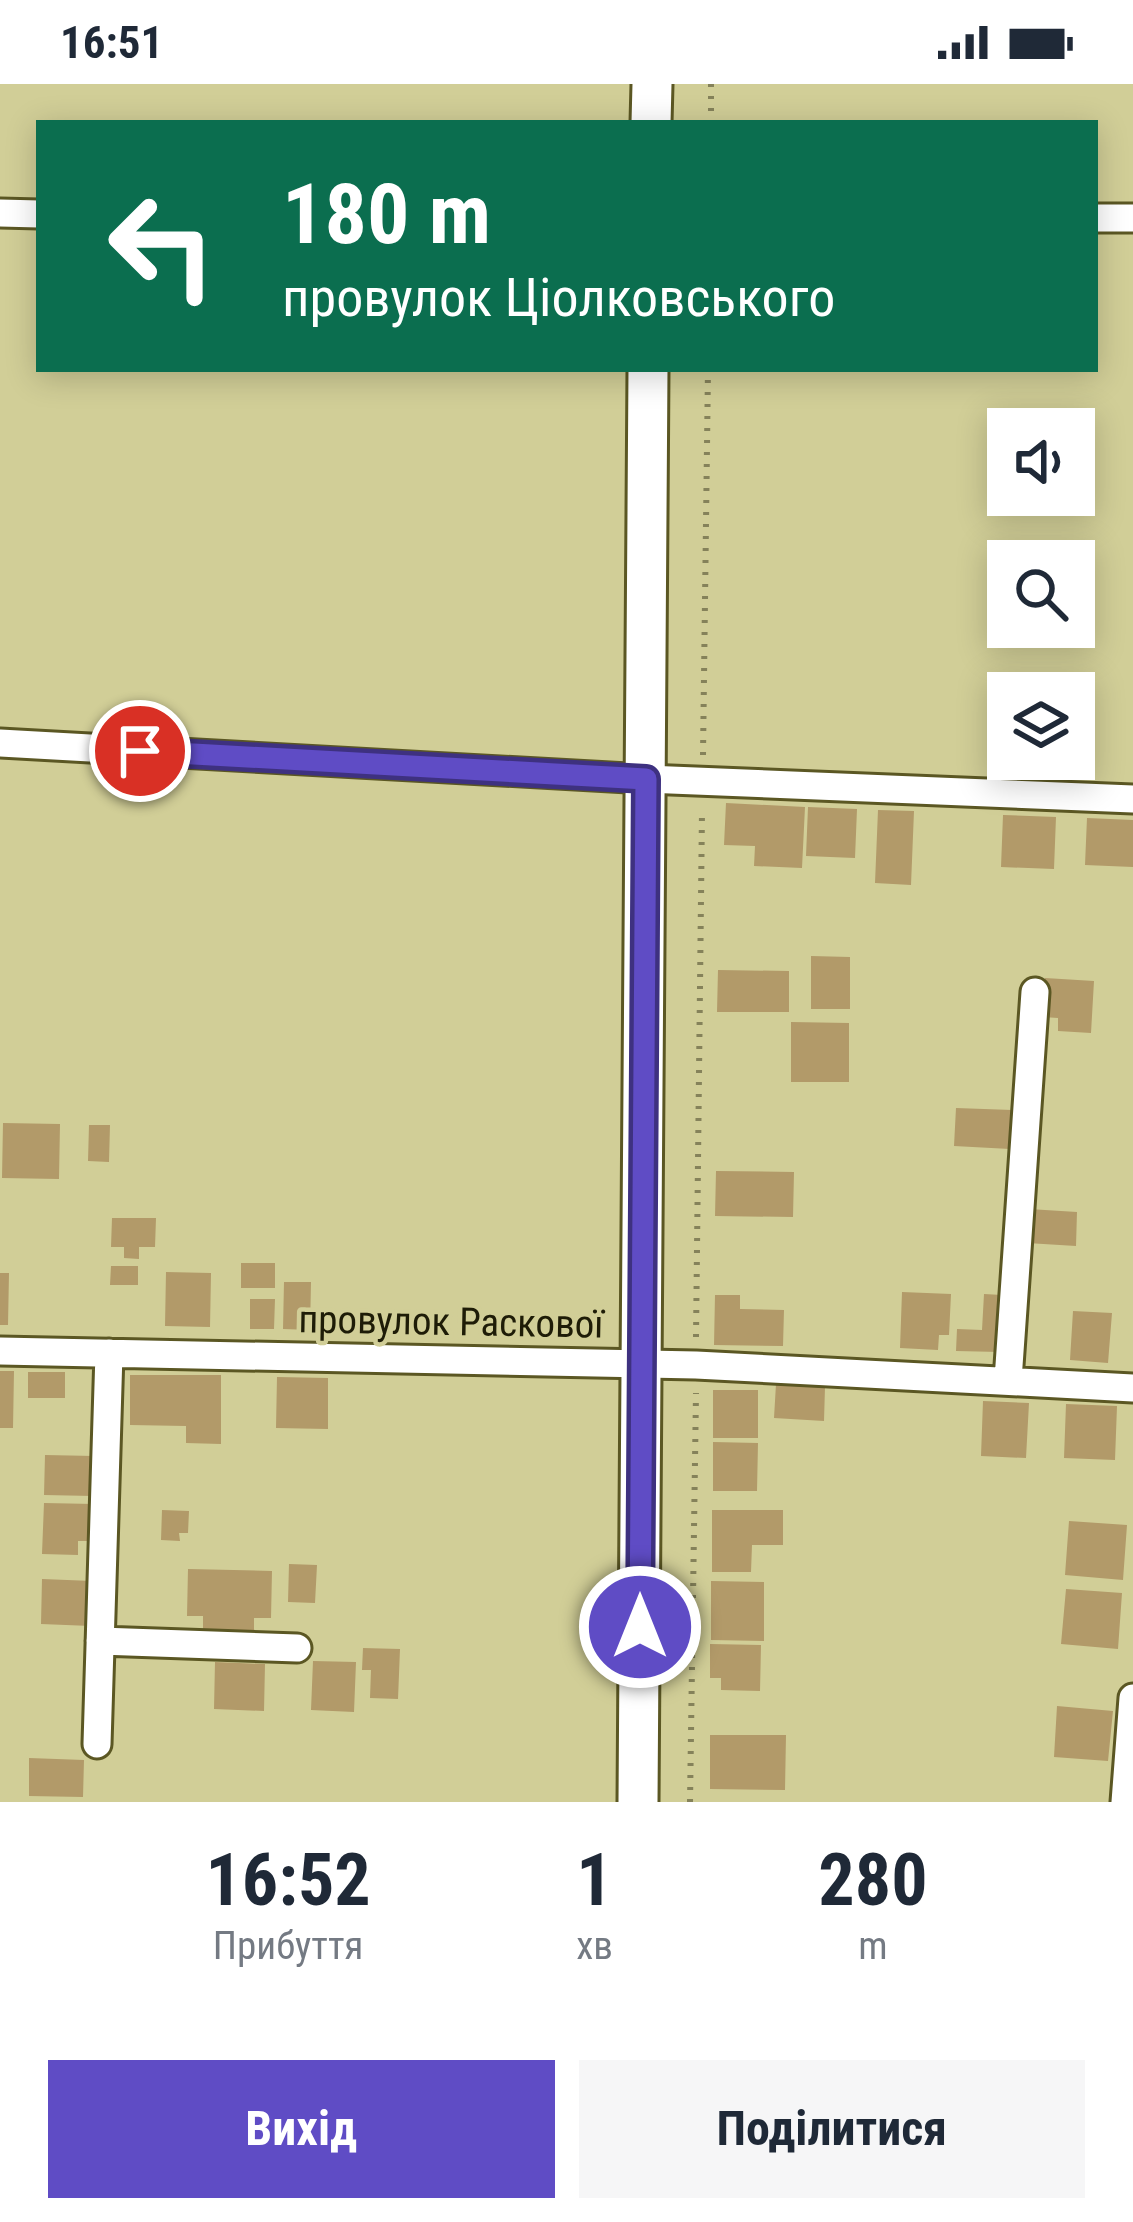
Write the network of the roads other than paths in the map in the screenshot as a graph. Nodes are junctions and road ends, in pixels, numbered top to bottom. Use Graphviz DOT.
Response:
graph roads {
  1 [pos="652,84"];
  2 [pos="651,120"];
  3 [pos="0,214"];
  4 [pos="36,214"];
  5 [pos="1098,218"];
  6 [pos="1133,218"];
  7 [pos="648,372"];
  8 [pos="0,743"];
  9 [pos="646,779"];
  10 [pos="1133,799"];
  11 [pos="1035,992"];
  12 [pos="0,1351"];
  13 [pos="109,1353"];
  14 [pos="642,1364"];
  15 [pos="1007,1380"];
  16 [pos="1133,1388"];
  17 [pos="100,1641"];
  18 [pos="297,1648"];
  19 [pos="1133,1699"];
  20 [pos="97,1744"];
  21 [pos="638,1802"];
  22 [pos="1125,1802"];
  1 -- 2 [label="main road"];
  3 -- 4 [label="street"];
  5 -- 6 [label="street"];
  7 -- 9 [label="main road"];
  8 -- 9 [label="street"];
  9 -- 10 [label="street"];
  9 -- 14 [label="main road"];
  11 -- 15 [label="street"];
  12 -- 13 [label="street, провулок Раскової"];
  13 -- 14 [label="street, провулок Раскової"];
  13 -- 17 [label="street"];
  14 -- 15 [label="street, провулок Раскової"];
  14 -- 21 [label="main road"];
  15 -- 16 [label="street, провулок Раскової"];
  17 -- 18 [label="street"];
  17 -- 20 [label="street"];
  19 -- 22 [label="street"];
}
